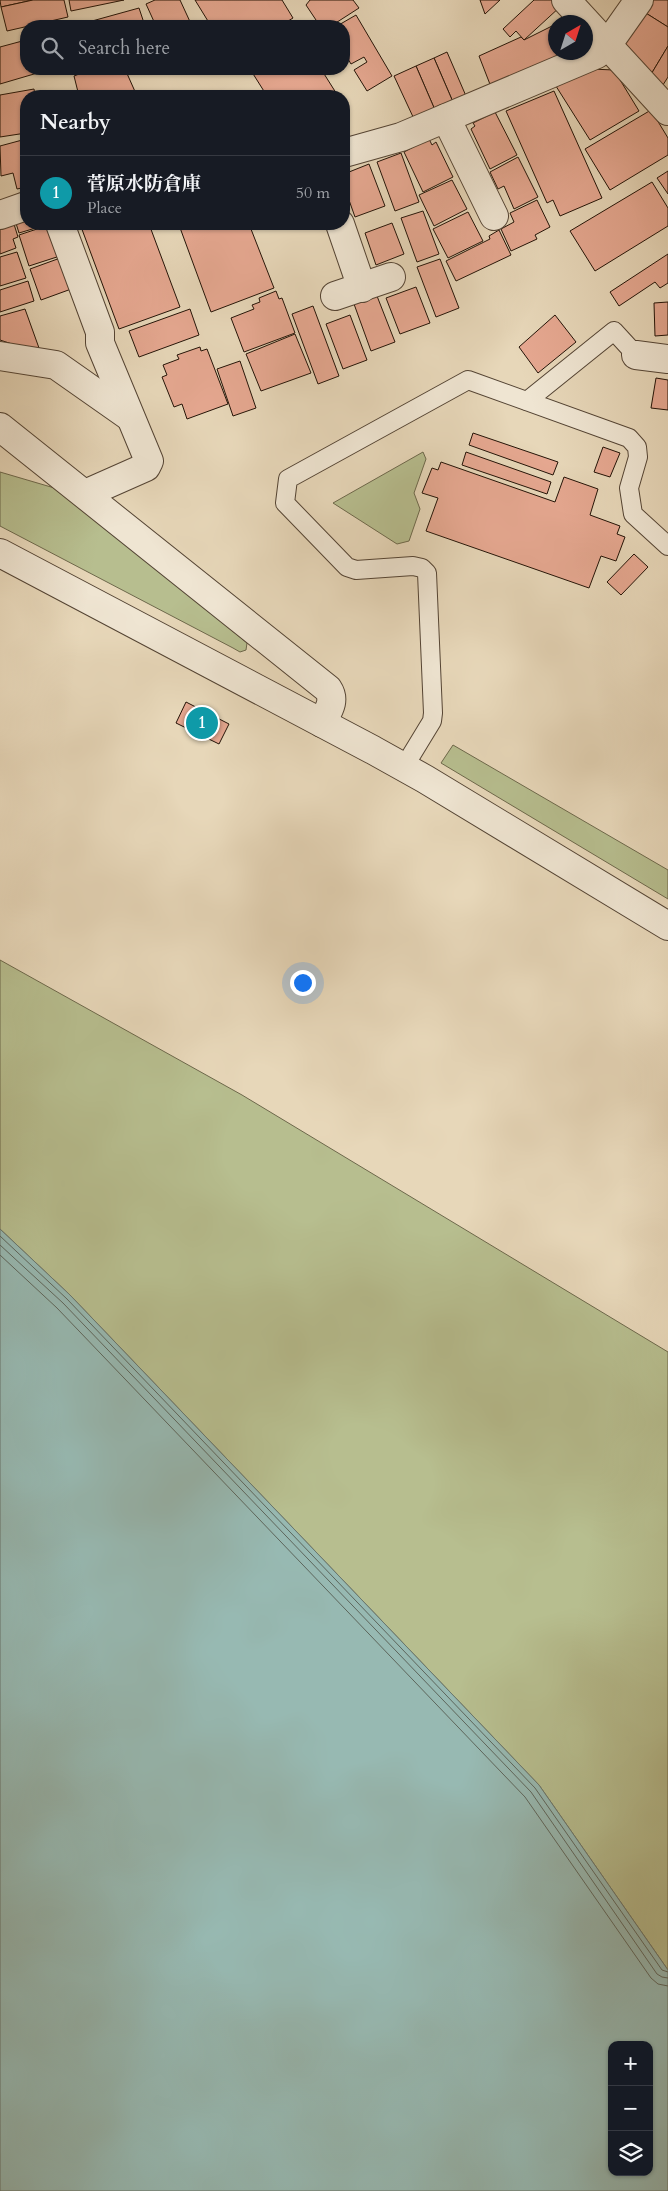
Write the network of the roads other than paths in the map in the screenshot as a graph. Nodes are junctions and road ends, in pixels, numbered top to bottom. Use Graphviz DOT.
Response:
graph roads {
  1 [pos="566,0"];
  2 [pos="639,0"];
  3 [pos="608,44"];
  4 [pos="668,111"];
  5 [pos="446,118"];
  6 [pos="350,150"];
  7 [pos="20,208"];
  8 [pos="0,215"];
  9 [pos="494,216"];
  10 [pos="62,230"];
  11 [pos="342,230"];
  12 [pos="391,277"];
  13 [pos="362,288"];
  14 [pos="335,296"];
  15 [pos="636,355"];
  16 [pos="0,356"];
  17 [pos="668,359"];
  18 [pos="527,401"];
  19 [pos="130,417"];
  20 [pos="0,427"];
  21 [pos="85,494"];
  22 [pos="668,546"];
  23 [pos="0,553"];
  24 [pos="322,723"];
  25 [pos="404,767"];
  26 [pos="668,926"];
  1 -- 3 [label="street"];
  2 -- 3 [label="street"];
  3 -- 4 [label="street"];
  3 -- 5 [label="street"];
  5 -- 6 [label="street"];
  5 -- 9 [label="street"];
  7 -- 8 [label="street"];
  10 -- 19 [label="street"];
  11 -- 13 [label="street"];
  12 -- 13 [label="street"];
  13 -- 14 [label="street"];
  15 -- 17 [label="street"];
  15 -- 18 [label="lane"];
  16 -- 19 [label="street"];
  18 -- 22 [label="lane"];
  18 -- 25 [label="lane"];
  19 -- 21 [label="street"];
  20 -- 21 [label="street"];
  21 -- 24 [label="street"];
  23 -- 24 [label="street"];
  24 -- 25 [label="street"];
  25 -- 26 [label="street"];
}
